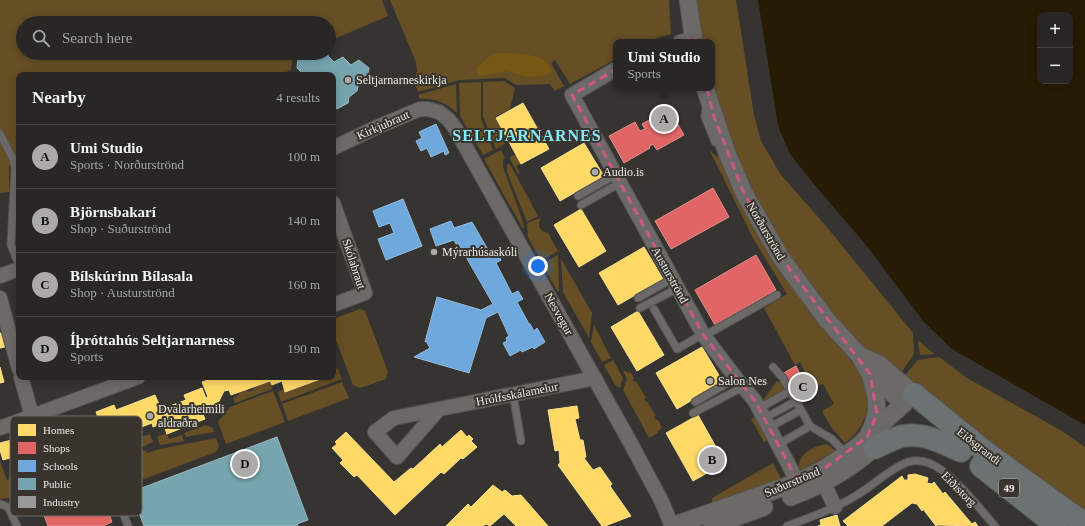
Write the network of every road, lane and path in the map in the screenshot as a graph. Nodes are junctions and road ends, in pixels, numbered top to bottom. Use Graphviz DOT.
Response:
graph roads {
  1 [pos="688,0"];
  2 [pos="689,39"];
  3 [pos="613,72"];
  4 [pos="706,91"];
  5 [pos="435,110"];
  6 [pos="0,134"];
  7 [pos="336,147"];
  8 [pos="617,179"];
  9 [pos="578,196"];
  10 [pos="581,205"];
  11 [pos="336,211"];
  12 [pos="16,258"];
  13 [pos="16,270"];
  14 [pos="0,276"];
  15 [pos="675,283"];
  16 [pos="777,295"];
  17 [pos="0,298"];
  18 [pos="638,298"];
  19 [pos="336,304"];
  20 [pos="640,308"];
  21 [pos="654,309"];
  22 [pos="703,335"];
  23 [pos="859,355"];
  24 [pos="16,358"];
  25 [pos="773,367"];
  26 [pos="870,374"];
  27 [pos="595,378"];
  28 [pos="22,380"];
  29 [pos="130,380"];
  30 [pos="740,383"];
  31 [pos="789,390"];
  32 [pos="513,394"];
  33 [pos="796,401"];
  34 [pos="695,402"];
  35 [pos="913,402"];
  36 [pos="439,409"];
  37 [pos="801,410"];
  38 [pos="693,413"];
  39 [pos="32,416"];
  40 [pos="765,418"];
  41 [pos="10,424"];
  42 [pos="810,426"];
  43 [pos="0,428"];
  44 [pos="521,441"];
  45 [pos="871,443"];
  46 [pos="778,444"];
  47 [pos="961,451"];
  48 [pos="847,454"];
  49 [pos="824,484"];
  50 [pos="801,487"];
  51 [pos="0,504"];
  52 [pos="835,507"];
  53 [pos="10,511"];
  54 [pos="12,516"];
  55 [pos="124,516"];
  56 [pos="1071,524"];
  57 [pos="17,526"];
  58 [pos="128,526"];
  59 [pos="672,526"];
  60 [pos="712,526"];
  61 [pos="788,526"];
  62 [pos="995,526"];
  1 -- 2 [label="street"];
  3 -- 8 [label="street, Austurströnd"];
  4 -- 23 [label="street, Norðurströnd"];
  5 -- 7 [label="street, Kirkjubraut"];
  5 -- 27 [label="street, Nesvegur"];
  6 -- 12 [label="lane"];
  8 -- 9 [label="lane"];
  8 -- 10 [label="lane"];
  8 -- 15 [label="street, Austurströnd"];
  11 -- 19 [label="street, Skólabraut"];
  13 -- 14 [label="street"];
  15 -- 18 [label="lane"];
  15 -- 20 [label="lane"];
  15 -- 22 [label="street, Austurströnd"];
  16 -- 22 [label="lane"];
  17 -- 24 [label="street"];
  21 -- 22 [label="lane"];
  22 -- 30 [label="street, Austurströnd"];
  23 -- 26 [label="street, Norðurströnd"];
  23 -- 35 [label="street, Norðurströnd"];
  25 -- 31 [label="lane"];
  26 -- 35 [label="street, Norðurströnd"];
  26 -- 45 [label="street"];
  27 -- 32 [label="street, Hrólfsskálamelur"];
  27 -- 59 [label="street, Nesvegur"];
  28 -- 39 [label="street"];
  29 -- 39 [label="street"];
  30 -- 34 [label="lane"];
  30 -- 38 [label="lane"];
  30 -- 40 [label="street, Austurströnd"];
  31 -- 33 [label="lane"];
  31 -- 40 [label="lane"];
  32 -- 36 [label="street, Hrólfsskálamelur"];
  32 -- 44 [label="lane"];
  33 -- 37 [label="lane"];
  33 -- 40 [label="lane"];
  35 -- 45 [label="street, Suðurströnd"];
  35 -- 47 [label="main road, Eiðsgrandi / 49"];
  35 -- 56 [label="main road, Eiðsgrandi / 49"];
  37 -- 40 [label="lane"];
  37 -- 42 [label="lane"];
  40 -- 46 [label="street, Austurströnd"];
  41 -- 43 [label="street"];
  42 -- 46 [label="lane"];
  42 -- 48 [label="lane"];
  45 -- 47 [label="main road, 49"];
  45 -- 48 [label="street, Suðurströnd"];
  45 -- 49 [label="street, Suðurströnd"];
  46 -- 50 [label="street, Austurströnd"];
  47 -- 56 [label="main road, Eiðsgrandi / 49"];
  48 -- 50 [label="street, Suðurströnd"];
  49 -- 50 [label="street, Suðurströnd"];
  49 -- 52 [label="street"];
  50 -- 59 [label="street, Suðurströnd"];
  50 -- 60 [label="street, Suðurströnd"];
  51 -- 53 [label="lane"];
  52 -- 61 [label="lane, Eiðistorg"];
  52 -- 62 [label="lane, Eiðistorg"];
  54 -- 57 [label="lane"];
  55 -- 58 [label="lane"];
}
